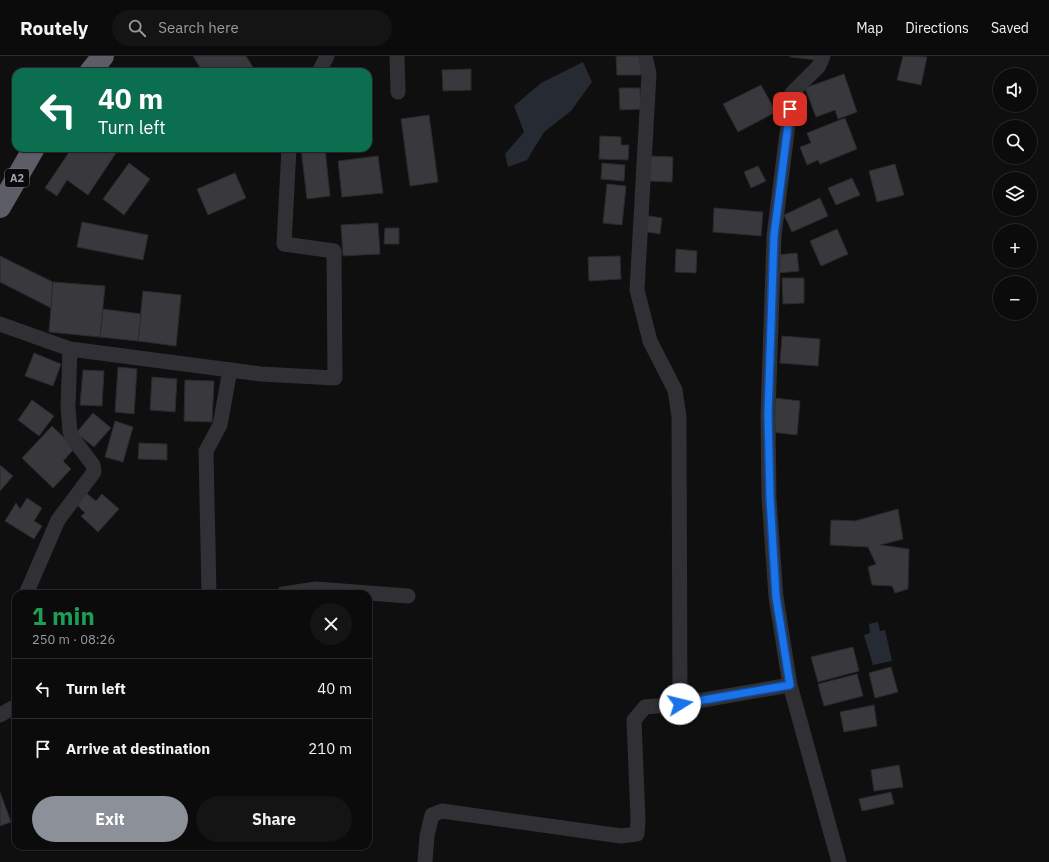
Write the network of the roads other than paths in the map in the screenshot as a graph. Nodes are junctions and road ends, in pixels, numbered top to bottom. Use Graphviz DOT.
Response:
graph roads {
  1 [pos="103,56"];
  2 [pos="327,56"];
  3 [pos="397,56"];
  4 [pos="645,56"];
  5 [pos="823,56"];
  6 [pos="93,68"];
  7 [pos="321,68"];
  8 [pos="398,92"];
  9 [pos="32,152"];
  10 [pos="289,152"];
  11 [pos="0,208"];
  12 [pos="0,324"];
  13 [pos="70,349"];
  14 [pos="230,370"];
  15 [pos="28,590"];
  16 [pos="209,590"];
  17 [pos="309,590"];
  18 [pos="329,590"];
  19 [pos="372,593"];
  20 [pos="408,596"];
  21 [pos="790,685"];
  22 [pos="680,704"];
  23 [pos="12,708"];
  24 [pos="0,715"];
  25 [pos="425,862"];
  26 [pos="839,862"];
  1 -- 6 [label="highway"];
  2 -- 7 [label="street"];
  3 -- 8 [label="street"];
  4 -- 22 [label="street"];
  5 -- 21 [label="street"];
  9 -- 11 [label="highway, A2"];
  10 -- 14 [label="street"];
  12 -- 13 [label="street"];
  13 -- 14 [label="street"];
  13 -- 15 [label="street"];
  14 -- 16 [label="street"];
  17 -- 18 [label="street"];
  19 -- 20 [label="street"];
  21 -- 22 [label="street"];
  21 -- 26 [label="street"];
  22 -- 25 [label="street"];
  23 -- 24 [label="street"];
}
